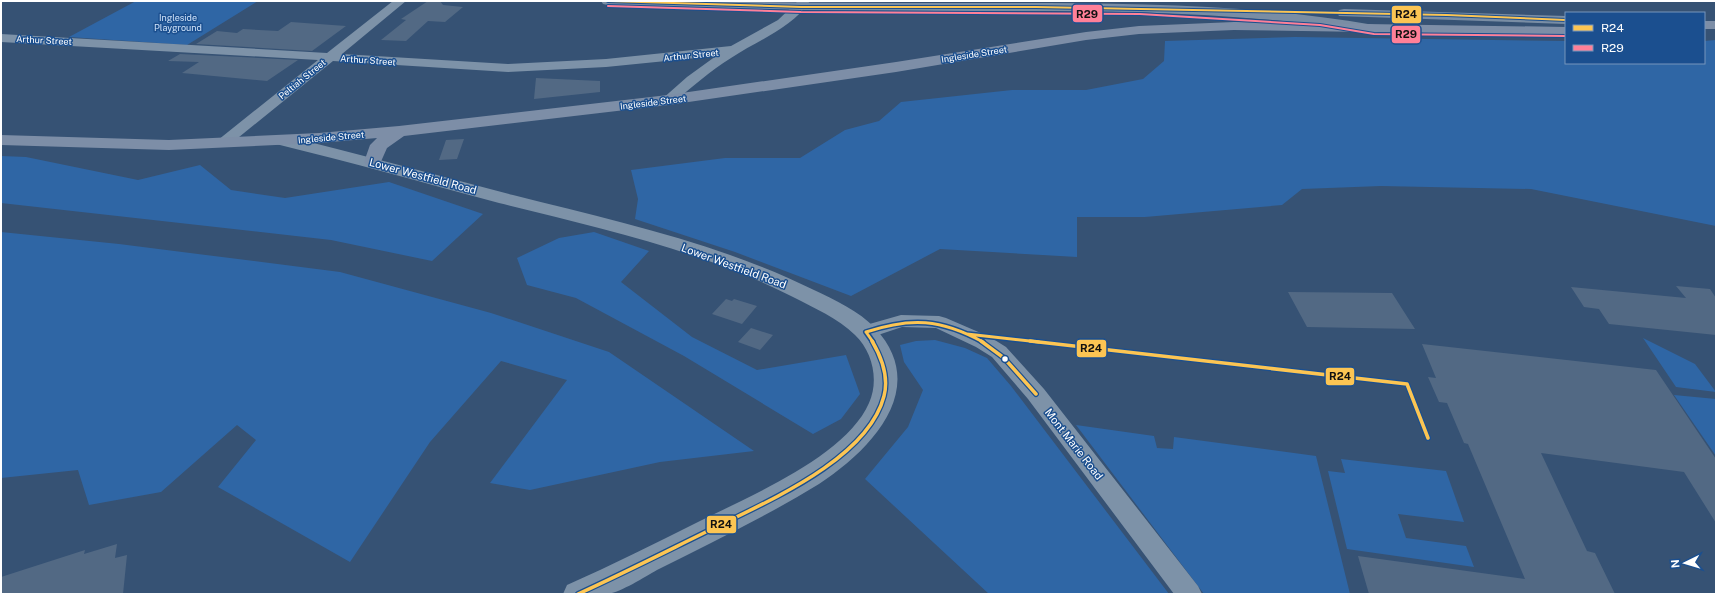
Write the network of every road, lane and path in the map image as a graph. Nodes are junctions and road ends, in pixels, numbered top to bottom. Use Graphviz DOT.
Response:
graph roads {
  1 [pos="400,1"];
  2 [pos="608,1"];
  3 [pos="802,4"];
  4 [pos="1197,11"];
  5 [pos="1565,22"];
  6 [pos="1565,22"];
  7 [pos="1349,24"];
  8 [pos="1705,25"];
  9 [pos="1716,25"];
  10 [pos="1302,27"];
  11 [pos="1412,27"];
  12 [pos="1374,29"];
  13 [pos="1565,31"];
  14 [pos="1705,32"];
  15 [pos="1716,32"];
  16 [pos="1,38"];
  17 [pos="734,50"];
  18 [pos="328,57"];
  19 [pos="668,100"];
  20 [pos="399,131"];
  21 [pos="1,140"];
  22 [pos="282,140"];
  23 [pos="223,143"];
  24 [pos="373,162"];
  25 [pos="866,332"];
  26 [pos="578,594"];
  27 [pos="1189,594"];
  1 -- 18 [label="street, Peltiah Street"];
  2 -- 3 [label="main road"];
  3 -- 4 [label="main road"];
  3 -- 17 [label="street"];
  4 -- 5 [label="main road"];
  4 -- 7 [label="main road"];
  6 -- 11 [label="main road"];
  7 -- 10 [label="main road, Ingleside Street"];
  7 -- 11 [label="main road, Ingleside Street"];
  7 -- 12 [label="main road"];
  8 -- 9 [label="main road"];
  10 -- 12 [label="main road, Ingleside Street"];
  10 -- 19 [label="main road, Ingleside Street"];
  11 -- 12 [label="main road, Ingleside Street"];
  11 -- 13 [label="main road"];
  14 -- 15 [label="main road"];
  16 -- 18 [label="street, Arthur Street"];
  17 -- 18 [label="street, Arthur Street"];
  17 -- 19 [label="street"];
  18 -- 23 [label="street, Peltiah Street"];
  19 -- 20 [label="main road, Ingleside Street"];
  20 -- 22 [label="main road, Ingleside Street"];
  20 -- 24 [label="main road"];
  21 -- 23 [label="main road, Ingleside Street"];
  22 -- 23 [label="main road, Ingleside Street"];
  22 -- 24 [label="street, Lower Westfield Road"];
  24 -- 25 [label="street, Lower Westfield Road"];
  25 -- 26 [label="street, Lower Westfield Road"];
  25 -- 27 [label="street, Mont Marie Road"];
}
